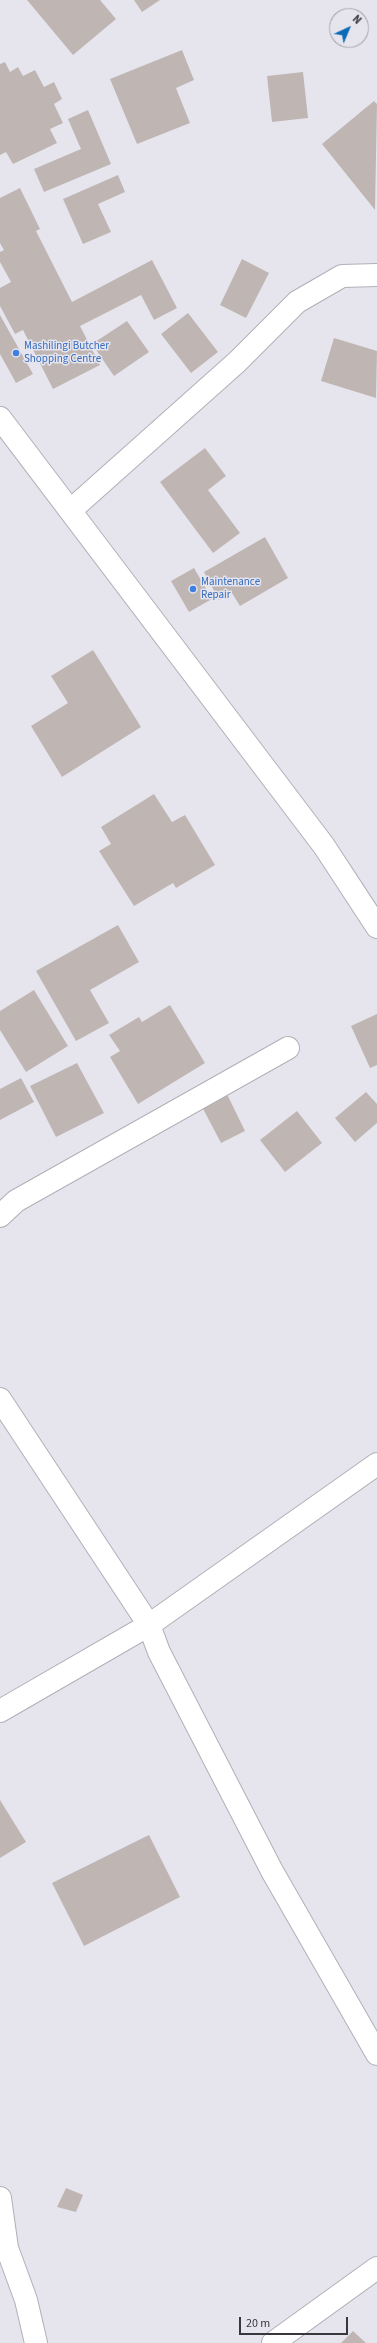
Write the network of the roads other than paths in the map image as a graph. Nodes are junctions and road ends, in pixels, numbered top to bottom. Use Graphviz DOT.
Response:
graph roads {
  1 [pos="377,275"];
  2 [pos="0,418"];
  3 [pos="71,510"];
  4 [pos="377,927"];
  5 [pos="288,1048"];
  6 [pos="0,1216"];
  7 [pos="0,1399"];
  8 [pos="377,1464"];
  9 [pos="149,1625"];
  10 [pos="0,1710"];
  11 [pos="377,2054"];
  12 [pos="0,2198"];
  13 [pos="377,2268"];
  14 [pos="36,2343"];
  15 [pos="273,2343"];
  1 -- 3 [label="street"];
  2 -- 3 [label="street"];
  3 -- 4 [label="street"];
  5 -- 6 [label="street"];
  7 -- 9 [label="street"];
  8 -- 9 [label="street"];
  9 -- 10 [label="street"];
  9 -- 11 [label="street"];
  12 -- 14 [label="street"];
  13 -- 15 [label="street"];
}
